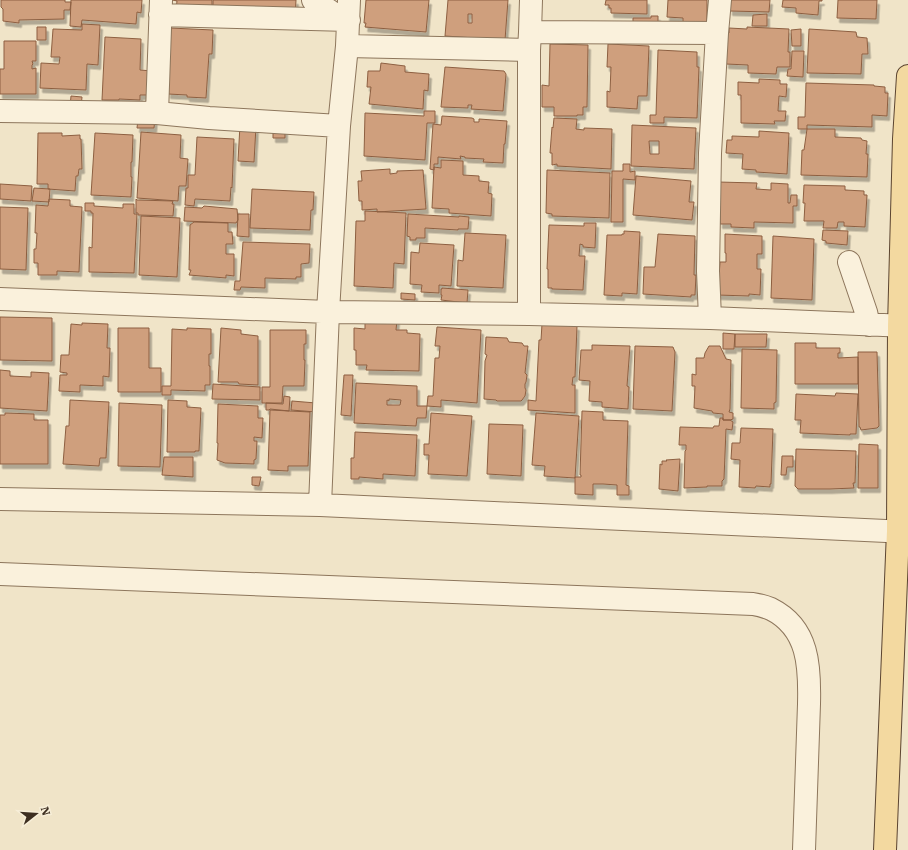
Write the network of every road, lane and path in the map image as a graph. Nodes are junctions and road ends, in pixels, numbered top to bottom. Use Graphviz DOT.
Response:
graph roads {
  1 [pos="313,0"];
  2 [pos="531,0"];
  3 [pos="720,0"];
  4 [pos="161,8"];
  5 [pos="344,13"];
  6 [pos="717,34"];
  7 [pos="530,41"];
  8 [pos="347,46"];
  9 [pos="908,76"];
  10 [pos="0,111"];
  11 [pos="157,113"];
  12 [pos="339,126"];
  13 [pos="848,262"];
  14 [pos="0,299"];
  15 [pos="328,312"];
  16 [pos="529,314"];
  17 [pos="710,318"];
  18 [pos="869,325"];
  19 [pos="904,326"];
  20 [pos="0,499"];
  21 [pos="320,505"];
  22 [pos="903,532"];
  23 [pos="0,574"];
  24 [pos="804,850"];
  25 [pos="885,850"];
  1 -- 5 [label="street"];
  2 -- 7 [label="street"];
  3 -- 6 [label="street"];
  4 -- 5 [label="street"];
  4 -- 11 [label="street"];
  5 -- 8 [label="street"];
  6 -- 7 [label="street"];
  6 -- 17 [label="street"];
  7 -- 8 [label="street"];
  7 -- 16 [label="street"];
  8 -- 12 [label="street"];
  9 -- 19 [label="main road"];
  10 -- 11 [label="street"];
  11 -- 12 [label="street"];
  12 -- 15 [label="street"];
  13 -- 18 [label="street"];
  14 -- 15 [label="street"];
  15 -- 16 [label="street"];
  15 -- 21 [label="street"];
  16 -- 17 [label="street"];
  17 -- 18 [label="street"];
  18 -- 19 [label="street"];
  19 -- 22 [label="main road"];
  20 -- 21 [label="street"];
  21 -- 22 [label="street"];
  22 -- 25 [label="main road"];
  23 -- 24 [label="street"];
}
